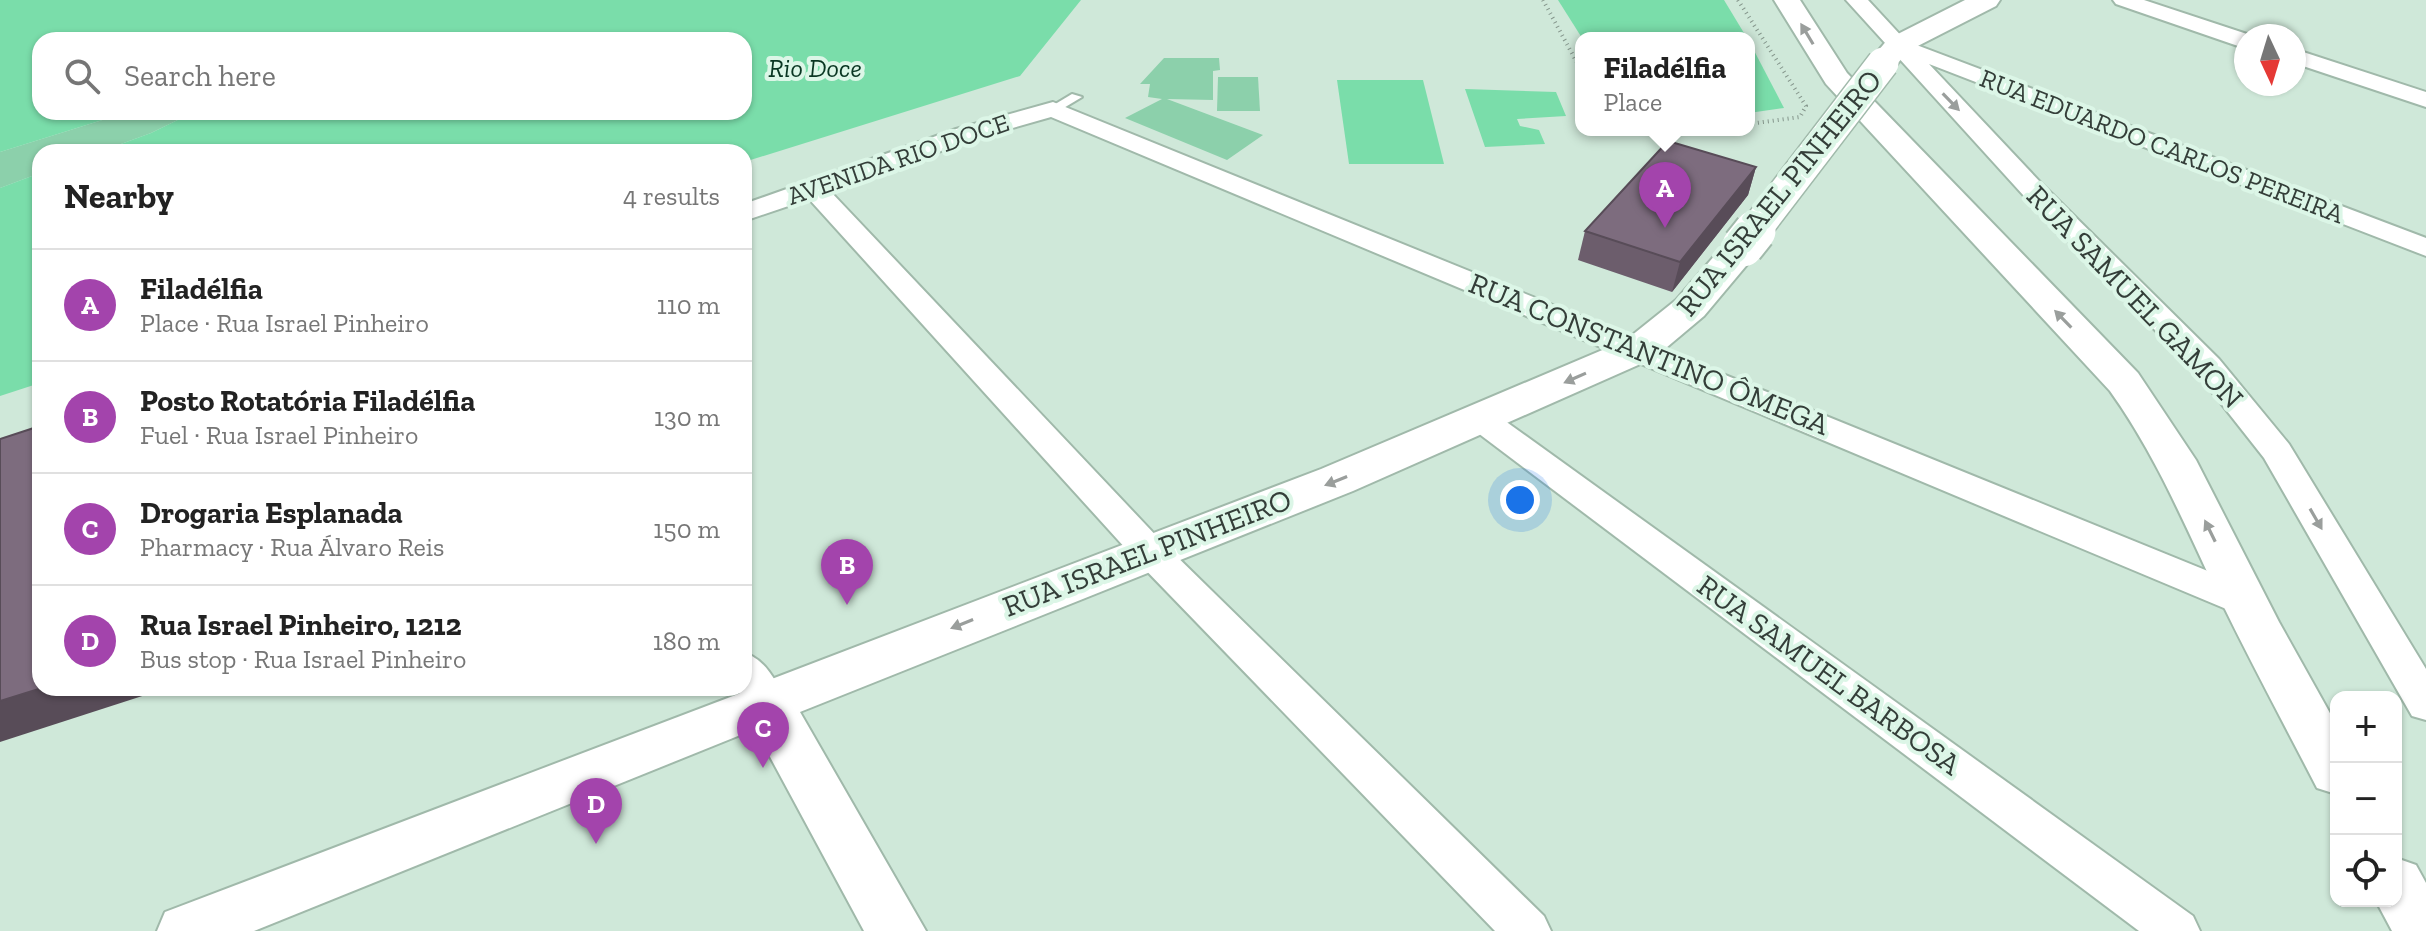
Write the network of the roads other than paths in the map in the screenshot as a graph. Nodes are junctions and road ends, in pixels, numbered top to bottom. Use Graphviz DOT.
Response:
graph roads {
  1 [pos="1787,0"];
  2 [pos="1856,0"];
  3 [pos="1986,0"];
  4 [pos="2123,0"];
  5 [pos="2234,37"];
  6 [pos="1891,54"];
  7 [pos="2306,60"];
  8 [pos="2426,100"];
  9 [pos="1065,103"];
  10 [pos="814,189"];
  11 [pos="752,210"];
  12 [pos="2426,248"];
  13 [pos="1640,349"];
  14 [pos="1482,420"];
  15 [pos="1150,552"];
  16 [pos="2244,601"];
  17 [pos="755,686"];
  18 [pos="732,696"];
  19 [pos="2426,704"];
  20 [pos="2331,763"];
  21 [pos="2402,894"];
  22 [pos="186,931"];
  23 [pos="896,931"];
  24 [pos="1527,931"];
  25 [pos="2176,931"];
  26 [pos="2422,931"];
  16 -- 1 [label="street, one-way"];
  2 -- 6 [label="street, RUA SAMUEL GAMON"];
  3 -- 6 [label="main road, RUA ISRAEL PINHEIRO"];
  4 -- 5 [label="street"];
  6 -- 12 [label="street, RUA EDUARDO CARLOS PEREIRA"];
  6 -- 13 [label="main road, RUA ISRAEL PINHEIRO, bridge"];
  6 -- 19 [label="street, RUA SAMUEL GAMON, one-way"];
  7 -- 8 [label="street"];
  9 -- 10 [label="street, AVENIDA RIO DOCE"];
  9 -- 13 [label="street, RUA CONSTANTINO ÔMEGA"];
  10 -- 11 [label="street, AVENIDA RIO DOCE"];
  10 -- 15 [label="street"];
  13 -- 14 [label="main road, RUA ISRAEL PINHEIRO, one-way"];
  13 -- 16 [label="street, RUA CONSTANTINO ÔMEGA"];
  14 -- 15 [label="main road, RUA ISRAEL PINHEIRO, one-way"];
  14 -- 25 [label="street, RUA SAMUEL BARBOSA"];
  15 -- 17 [label="main road, RUA ISRAEL PINHEIRO, one-way"];
  15 -- 24 [label="street"];
  16 -- 20 [label="street"];
  17 -- 23 [label="main road"];
  18 -- 22 [label="street, RUA ISRAEL PINHEIRO"];
  21 -- 26 [label="street"];
}
